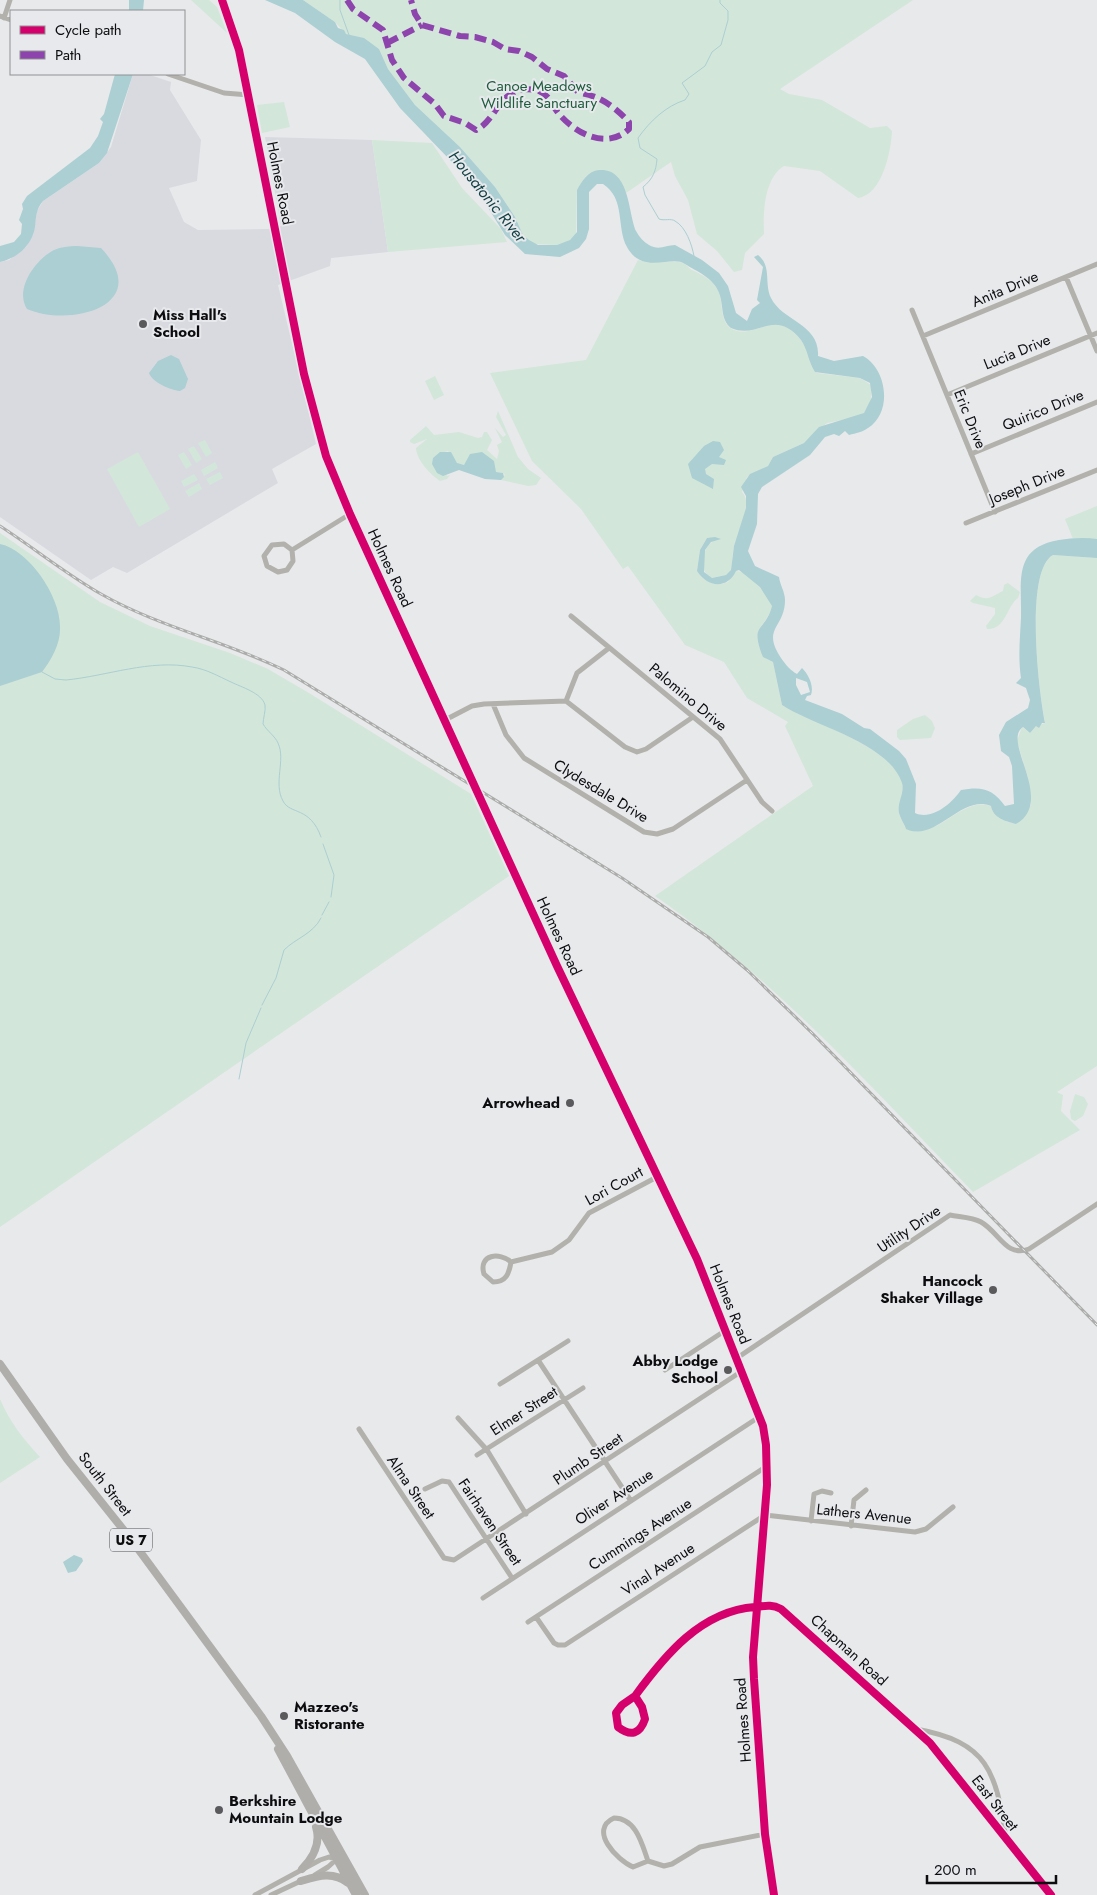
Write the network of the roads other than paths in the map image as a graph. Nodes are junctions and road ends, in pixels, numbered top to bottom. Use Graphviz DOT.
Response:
graph roads {
  1 [pos="10,0"];
  2 [pos="222,0"];
  3 [pos="2,17"];
  4 [pos="171,75"];
  5 [pos="249,95"];
  6 [pos="1097,264"];
  7 [pos="1066,277"];
  8 [pos="912,310"];
  9 [pos="1097,333"];
  10 [pos="923,336"];
  11 [pos="1091,336"];
  12 [pos="1097,351"];
  13 [pos="947,395"];
  14 [pos="1097,402"];
  15 [pos="971,454"];
  16 [pos="1097,470"];
  17 [pos="995,512"];
  18 [pos="350,514"];
  19 [pos="966,523"];
  20 [pos="292,550"];
  21 [pos="571,616"];
  22 [pos="609,648"];
  23 [pos="566,701"];
  24 [pos="493,704"];
  25 [pos="693,717"];
  26 [pos="445,720"];
  27 [pos="747,780"];
  28 [pos="772,811"];
  29 [pos="656,1177"];
  30 [pos="1097,1204"];
  31 [pos="511,1262"];
  32 [pos="726,1330"];
  33 [pos="568,1341"];
  34 [pos="737,1358"];
  35 [pos="538,1360"];
  36 [pos="0,1364"];
  37 [pos="665,1370"];
  38 [pos="742,1372"];
  39 [pos="500,1384"];
  40 [pos="584,1388"];
  41 [pos="564,1401"];
  42 [pos="759,1417"];
  43 [pos="458,1418"];
  44 [pos="359,1429"];
  45 [pos="487,1450"];
  46 [pos="477,1455"];
  47 [pos="605,1462"];
  48 [pos="767,1466"];
  49 [pos="425,1489"];
  50 [pos="866,1490"];
  51 [pos="831,1493"];
  52 [pos="631,1501"];
  53 [pos="953,1507"];
  54 [pos="526,1514"];
  55 [pos="764,1515"];
  56 [pos="811,1521"];
  57 [pos="851,1526"];
  58 [pos="488,1540"];
  59 [pos="444,1558"];
  60 [pos="512,1578"];
  61 [pos="483,1598"];
  62 [pos="757,1607"];
  63 [pos="536,1617"];
  64 [pos="528,1622"];
  65 [pos="635,1696"];
  66 [pos="261,1716"];
  67 [pos="916,1728"];
  68 [pos="314,1818"];
  69 [pos="766,1834"];
  70 [pos="1006,1840"];
  71 [pos="340,1857"];
  72 [pos="648,1861"];
  73 [pos="302,1869"];
  74 [pos="301,1881"];
  75 [pos="350,1885"];
  76 [pos="255,1895"];
  77 [pos="271,1895"];
  78 [pos="356,1895"];
  79 [pos="365,1895"];
  80 [pos="774,1895"];
  81 [pos="1051,1895"];
  1 -- 3 [label="street"];
  2 -- 5 [label="street, Holmes Road"];
  4 -- 5 [label="street"];
  5 -- 18 [label="street, Holmes Road"];
  6 -- 7 [label="street, Anita Drive"];
  7 -- 10 [label="street, Anita Drive"];
  7 -- 11 [label="street"];
  8 -- 10 [label="street, Eric Drive"];
  9 -- 11 [label="street, Lucia Drive"];
  10 -- 13 [label="street, Eric Drive"];
  11 -- 12 [label="street"];
  11 -- 13 [label="street, Lucia Drive"];
  13 -- 15 [label="street, Eric Drive"];
  14 -- 15 [label="street, Quirico Drive"];
  15 -- 17 [label="street, Eric Drive"];
  16 -- 17 [label="street, Joseph Drive"];
  17 -- 19 [label="street, Joseph Drive"];
  18 -- 20 [label="street"];
  18 -- 26 [label="street, Holmes Road"];
  20 -- 20 [label="street"];
  21 -- 22 [label="street, Palomino Drive"];
  22 -- 23 [label="street"];
  22 -- 25 [label="street, Palomino Drive"];
  23 -- 24 [label="street"];
  23 -- 25 [label="street"];
  24 -- 26 [label="street"];
  24 -- 27 [label="street, Clydesdale Drive"];
  25 -- 27 [label="street, Palomino Drive"];
  26 -- 29 [label="street, Holmes Road, bridge"];
  27 -- 28 [label="street, Palomino Drive"];
  29 -- 31 [label="street, Lori Court"];
  29 -- 32 [label="street, Holmes Road"];
  30 -- 34 [label="street, Utility Drive"];
  31 -- 31 [label="street, Lori Court"];
  32 -- 34 [label="street, Holmes Road"];
  32 -- 37 [label="street"];
  33 -- 35 [label="street"];
  34 -- 38 [label="street, Holmes Road"];
  35 -- 39 [label="street"];
  35 -- 41 [label="street"];
  36 -- 66 [label="highway, South Street / US 7"];
  38 -- 42 [label="street, Holmes Road"];
  38 -- 47 [label="street, Plumb Street"];
  40 -- 41 [label="street, Elmer Street"];
  41 -- 45 [label="street, Elmer Street"];
  41 -- 47 [label="street"];
  42 -- 48 [label="street, Holmes Road"];
  42 -- 52 [label="street, Oliver Avenue"];
  43 -- 45 [label="street"];
  44 -- 59 [label="street, Alma Street"];
  45 -- 46 [label="street, Elmer Street"];
  45 -- 54 [label="street"];
  47 -- 52 [label="street"];
  47 -- 54 [label="street, Plumb Street"];
  48 -- 55 [label="street, Holmes Road"];
  48 -- 63 [label="street, Cummings Avenue"];
  49 -- 58 [label="street, Fairhaven Street"];
  50 -- 57 [label="street"];
  51 -- 56 [label="street"];
  52 -- 60 [label="street, Oliver Avenue"];
  53 -- 57 [label="street, Lathers Avenue"];
  54 -- 58 [label="street, Plumb Street"];
  55 -- 56 [label="street, Lathers Avenue"];
  55 -- 62 [label="street, Holmes Road"];
  55 -- 63 [label="street, Vinal Avenue"];
  56 -- 57 [label="street, Lathers Avenue"];
  58 -- 59 [label="street, Plumb Street"];
  58 -- 60 [label="street, Fairhaven Street"];
  60 -- 61 [label="street, Oliver Avenue"];
  62 -- 65 [label="street, Chapman Road"];
  62 -- 67 [label="street, Chapman Road"];
  62 -- 69 [label="street, Holmes Road"];
  63 -- 64 [label="street, Cummings Avenue"];
  65 -- 65 [label="street"];
  66 -- 68 [label="highway, South Street / US 7"];
  66 -- 71 [label="highway, South Street / US 7"];
  67 -- 70 [label="street, East Street"];
  67 -- 70 [label="street"];
  68 -- 71 [label="highway, South Street / US 7"];
  68 -- 73 [label="highway"];
  69 -- 72 [label="street"];
  69 -- 80 [label="street, Holmes Road"];
  70 -- 81 [label="street, East Street"];
  71 -- 73 [label="street"];
  71 -- 74 [label="street"];
  71 -- 75 [label="highway, South Street / US 7"];
  71 -- 79 [label="highway, South Street / US 7"];
  72 -- 72 [label="street"];
  73 -- 76 [label="street"];
  74 -- 75 [label="highway"];
  74 -- 77 [label="street"];
  75 -- 78 [label="highway, South Street / US 7"];
}
